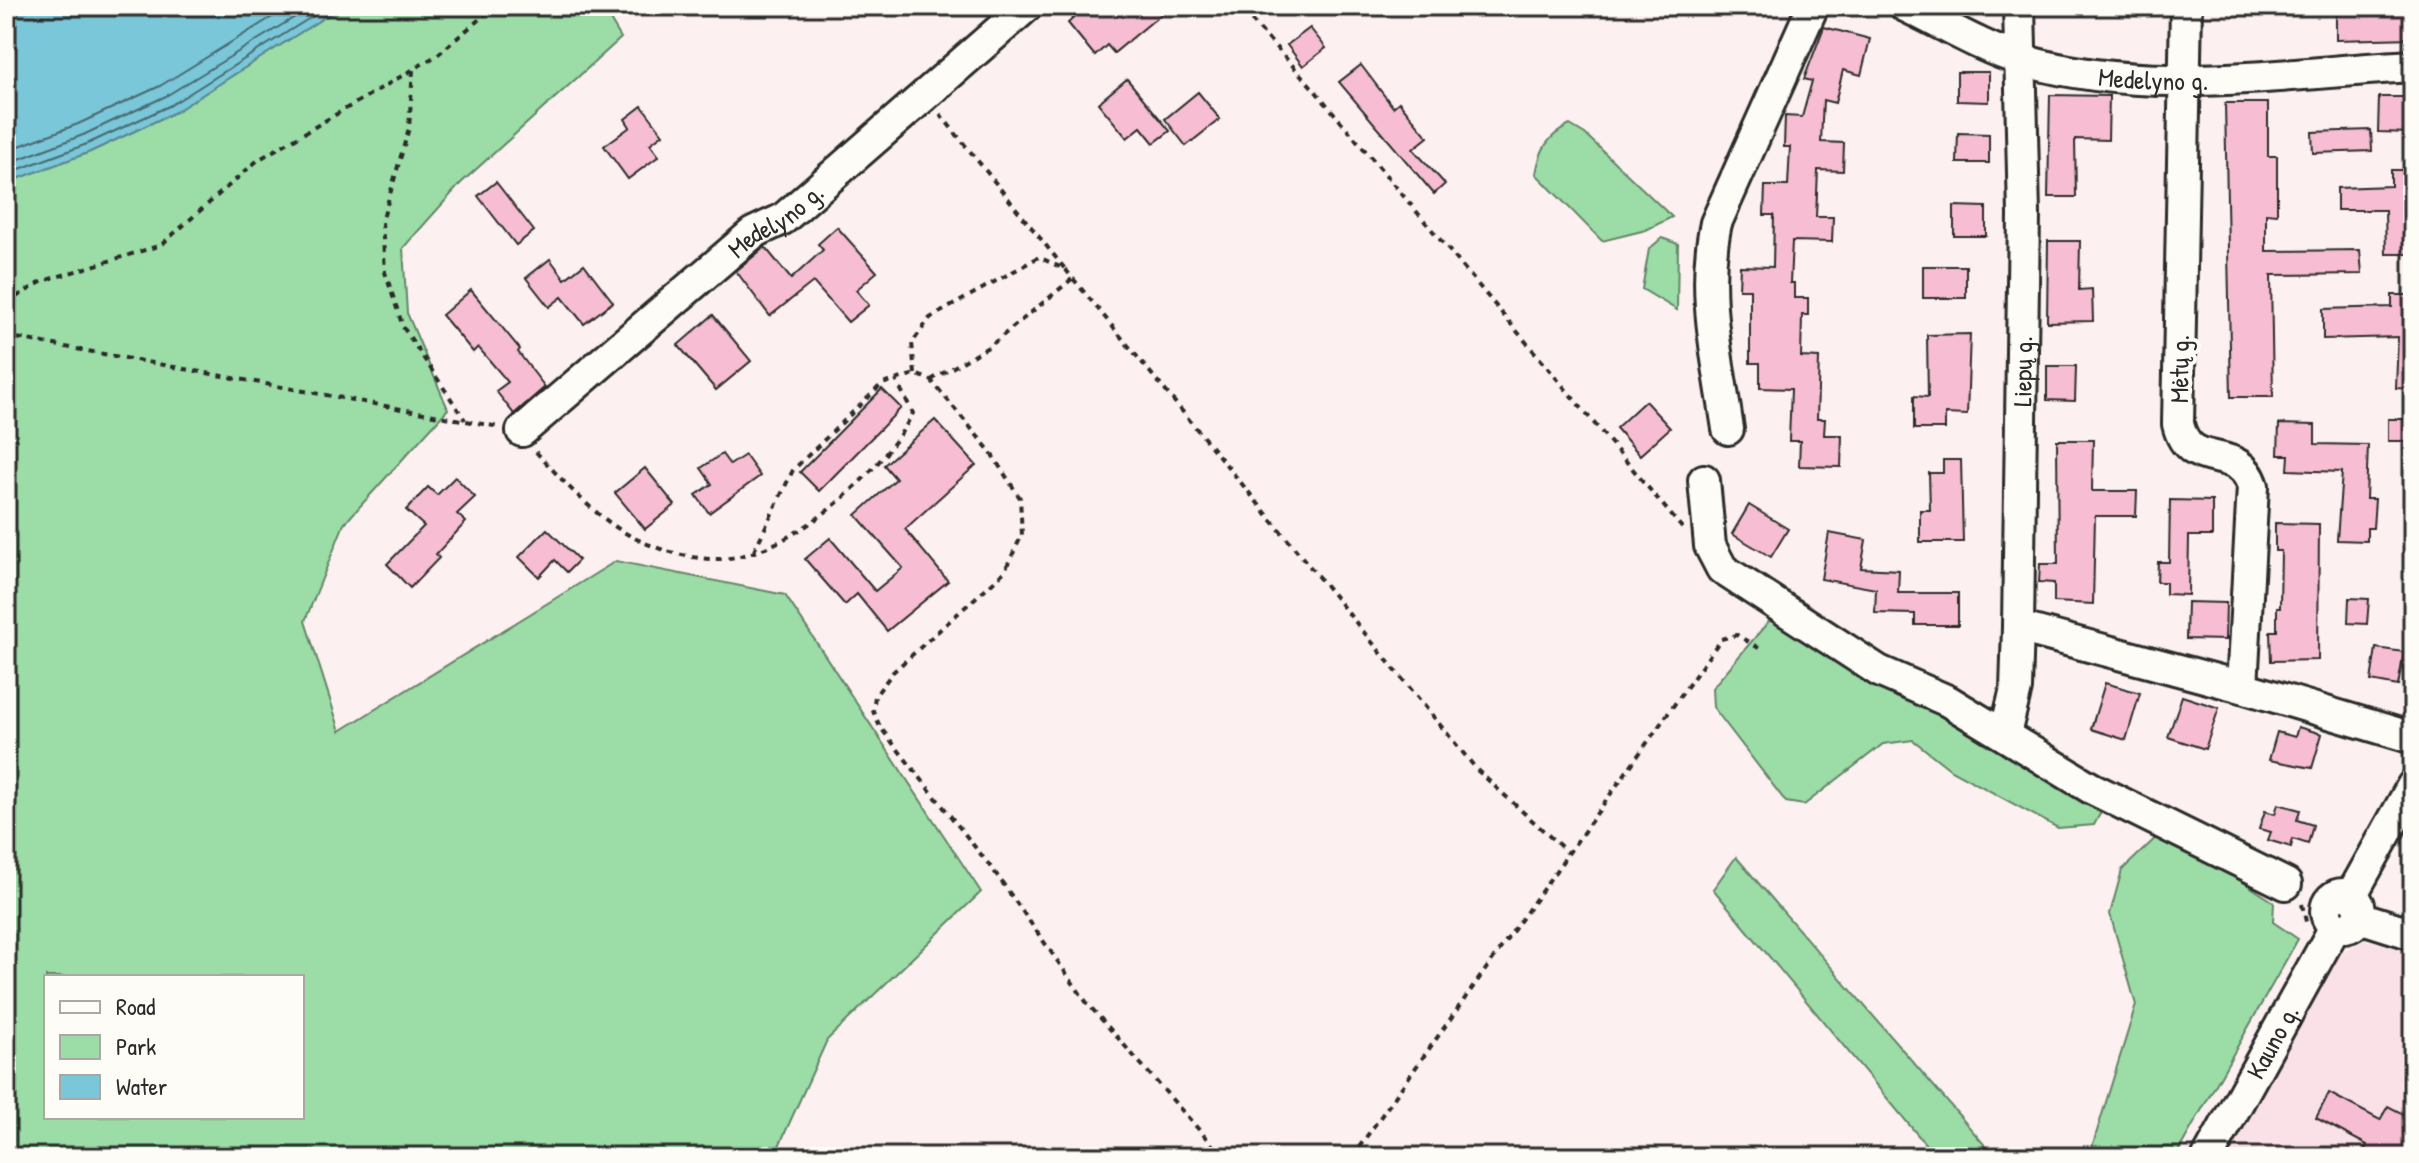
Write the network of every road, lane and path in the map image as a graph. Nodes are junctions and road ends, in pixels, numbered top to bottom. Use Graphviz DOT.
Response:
graph roads {
  1 [pos="495,6"];
  2 [pos="1027,6"];
  3 [pos="1232,6"];
  4 [pos="1813,6"];
  5 [pos="1905,6"];
  6 [pos="2019,6"];
  7 [pos="2186,6"];
  8 [pos="2019,59"];
  9 [pos="2413,66"];
  10 [pos="413,70"];
  11 [pos="2182,81"];
  12 [pos="925,94"];
  13 [pos="1073,279"];
  14 [pos="6,303"];
  15 [pos="6,336"];
  16 [pos="915,374"];
  17 [pos="896,379"];
  18 [pos="931,380"];
  19 [pos="465,420"];
  20 [pos="1728,429"];
  21 [pos="522,431"];
  22 [pos="1704,480"];
  23 [pos="1685,531"];
  24 [pos="754,551"];
  25 [pos="2018,627"];
  26 [pos="1762,650"];
  27 [pos="2242,687"];
  28 [pos="2005,734"];
  29 [pos="2413,738"];
  30 [pos="2413,785"];
  31 [pos="1568,853"];
  32 [pos="2286,884"];
  33 [pos="2348,913"];
  34 [pos="2413,934"];
  35 [pos="2306,939"];
  36 [pos="1223,1157"];
  37 [pos="1352,1157"];
  38 [pos="2208,1157"];
  1 -- 10 [label="path"];
  2 -- 12 [label="street, Medelyno g."];
  3 -- 23 [label="path"];
  4 -- 20 [label="street"];
  5 -- 8 [label="street, Medelyno g."];
  6 -- 8 [label="street, Liepų g."];
  7 -- 11 [label="street, Mėtų g."];
  8 -- 11 [label="street, Medelyno g."];
  8 -- 25 [label="street, Liepų g."];
  9 -- 11 [label="street, Medelyno g."];
  10 -- 14 [label="path"];
  10 -- 19 [label="path"];
  11 -- 27 [label="street, Mėtų g."];
  12 -- 13 [label="path"];
  12 -- 21 [label="street, Medelyno g."];
  13 -- 16 [label="path"];
  13 -- 18 [label="path"];
  13 -- 31 [label="path"];
  15 -- 19 [label="path"];
  16 -- 17 [label="path"];
  16 -- 18 [label="path"];
  17 -- 24 [label="path"];
  17 -- 24 [label="path"];
  18 -- 36 [label="path"];
  19 -- 21 [label="path"];
  21 -- 24 [label="path"];
  22 -- 28 [label="street"];
  25 -- 27 [label="street"];
  25 -- 28 [label="street, Liepų g."];
  26 -- 31 [label="path"];
  27 -- 29 [label="street"];
  28 -- 32 [label="street"];
  30 -- 33 [label="street, Kauno g."];
  31 -- 37 [label="path"];
  32 -- 35 [label="path"];
  33 -- 34 [label="street"];
  33 -- 38 [label="street, Kauno g."];
}
